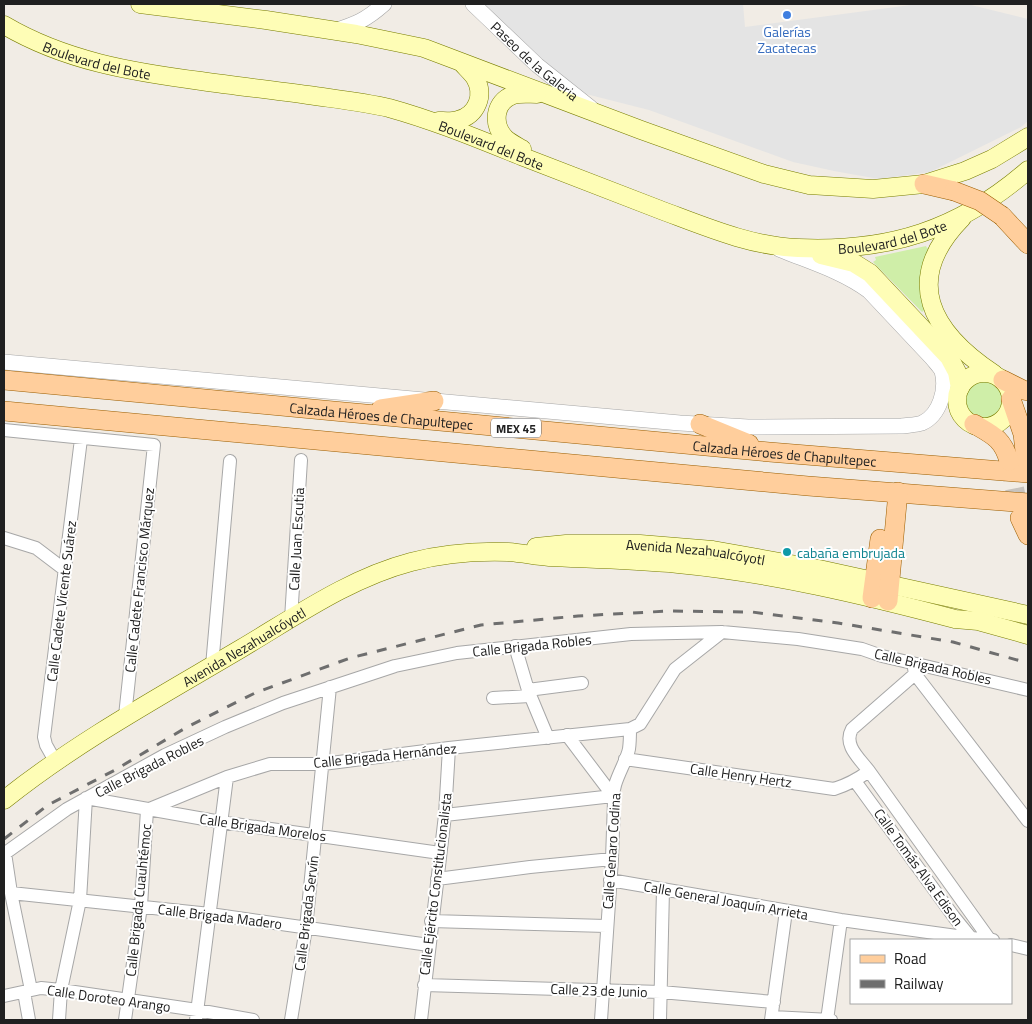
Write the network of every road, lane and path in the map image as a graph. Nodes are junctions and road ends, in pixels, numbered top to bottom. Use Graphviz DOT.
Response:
graph roads {
  1 [pos="140,4"];
  2 [pos="384,4"];
  3 [pos="474,4"];
  4 [pos="4,25"];
  5 [pos="334,31"];
  6 [pos="462,63"];
  7 [pos="545,94"];
  8 [pos="598,114"];
  9 [pos="435,121"];
  10 [pos="1028,138"];
  11 [pos="550,167"];
  12 [pos="1028,170"];
  13 [pos="924,184"];
  14 [pos="969,212"];
  15 [pos="1028,244"];
  16 [pos="768,245"];
  17 [pos="797,248"];
  18 [pos="4,362"];
  19 [pos="998,377"];
  20 [pos="4,380"];
  21 [pos="959,390"];
  22 [pos="1028,391"];
  23 [pos="1011,399"];
  24 [pos="942,400"];
  25 [pos="434,401"];
  26 [pos="4,411"];
  27 [pos="350,413"];
  28 [pos="700,424"];
  29 [pos="974,424"];
  30 [pos="4,430"];
  31 [pos="81,439"];
  32 [pos="769,452"];
  33 [pos="301,460"];
  34 [pos="230,461"];
  35 [pos="1021,464"];
  36 [pos="891,491"];
  37 [pos="1024,510"];
  38 [pos="1028,535"];
  39 [pos="4,538"];
  40 [pos="65,570"];
  41 [pos="881,591"];
  42 [pos="930,593"];
  43 [pos="926,611"];
  44 [pos="1028,615"];
  45 [pos="955,618"];
  46 [pos="291,619"];
  47 [pos="722,632"];
  48 [pos="1028,635"];
  49 [pos="1028,644"];
  50 [pos="515,646"];
  51 [pos="212,666"];
  52 [pos="914,669"];
  53 [pos="582,682"];
  54 [pos="330,687"];
  55 [pos="1028,690"];
  56 [pos="529,693"];
  57 [pos="493,698"];
  58 [pos="125,716"];
  59 [pos="630,729"];
  60 [pos="567,735"];
  61 [pos="548,738"];
  62 [pos="449,748"];
  63 [pos="625,759"];
  64 [pos="55,761"];
  65 [pos="323,764"];
  66 [pos="869,771"];
  67 [pos="227,776"];
  68 [pos="855,781"];
  69 [pos="613,796"];
  70 [pos="86,798"];
  71 [pos="4,800"];
  72 [pos="148,810"];
  73 [pos="445,815"];
  74 [pos="1028,821"];
  75 [pos="221,822"];
  76 [pos="314,834"];
  77 [pos="440,853"];
  78 [pos="5,854"];
  79 [pos="612,858"];
  80 [pos="437,879"];
  81 [pos="610,880"];
  82 [pos="663,889"];
  83 [pos="11,893"];
  84 [pos="80,900"];
  85 [pos="141,906"];
  86 [pos="786,910"];
  87 [pos="210,914"];
  88 [pos="841,920"];
  89 [pos="431,921"];
  90 [pos="606,926"];
  91 [pos="306,928"];
  92 [pos="971,938"];
  93 [pos="981,939"];
  94 [pos="990,939"];
  95 [pos="429,945"];
  96 [pos="1012,945"];
  97 [pos="1028,949"];
  98 [pos="424,984"];
  99 [pos="61,990"];
  100 [pos="602,990"];
  101 [pos="28,991"];
  102 [pos="661,992"];
  103 [pos="4,996"];
  104 [pos="128,999"];
  105 [pos="774,1002"];
  106 [pos="196,1015"];
  107 [pos="771,1019"];
  108 [pos="29,1020"];
  109 [pos="59,1020"];
  110 [pos="125,1020"];
  111 [pos="253,1020"];
  112 [pos="291,1020"];
  113 [pos="420,1020"];
  114 [pos="600,1020"];
  115 [pos="660,1020"];
  116 [pos="828,1020"];
  1 -- 5 [label="main road"];
  2 -- 5 [label="street"];
  3 -- 8 [label="street, Paseo de la Galeria"];
  4 -- 9 [label="main road, Boulevard del Bote"];
  5 -- 6 [label="main road"];
  6 -- 7 [label="main road"];
  6 -- 9 [label="main road"];
  7 -- 8 [label="main road"];
  7 -- 11 [label="main road"];
  8 -- 13 [label="main road"];
  9 -- 11 [label="main road, Boulevard del Bote"];
  10 -- 13 [label="main road"];
  11 -- 16 [label="main road, Boulevard del Bote"];
  12 -- 14 [label="main road"];
  13 -- 15 [label="main road, bridge"];
  14 -- 17 [label="main road, Boulevard del Bote"];
  14 -- 19 [label="main road"];
  16 -- 17 [label="main road, Boulevard del Bote"];
  16 -- 24 [label="street"];
  17 -- 21 [label="main road"];
  18 -- 25 [label="street"];
  19 -- 21 [label="main road"];
  19 -- 22 [label="main road"];
  19 -- 23 [label="main road"];
  20 -- 27 [label="main road, Calzada Héroes de Chapultepec / MEX 45"];
  21 -- 24 [label="street"];
  21 -- 29 [label="main road"];
  23 -- 29 [label="main road"];
  23 -- 35 [label="main road"];
  24 -- 28 [label="street"];
  25 -- 27 [label="main road"];
  25 -- 28 [label="street"];
  26 -- 36 [label="main road, MEX 45"];
  27 -- 32 [label="main road, Calzada Héroes de Chapultepec / MEX 45"];
  28 -- 32 [label="main road"];
  29 -- 35 [label="main road"];
  30 -- 31 [label="street"];
  31 -- 40 [label="street, Calle Cadete Vicente Suárez"];
  31 -- 58 [label="street, Calle Cadete Francisco Márquez"];
  32 -- 35 [label="main road, Calzada Héroes de Chapultepec / MEX 45"];
  33 -- 46 [label="street, Calle Juan Escutia"];
  34 -- 51 [label="street"];
  36 -- 37 [label="main road, MEX 45"];
  36 -- 41 [label="main road"];
  37 -- 38 [label="main road"];
  39 -- 40 [label="street"];
  40 -- 64 [label="street, Calle Cadete Vicente Suárez"];
  41 -- 42 [label="main road, Avenida Nezahualcóyotl"];
  41 -- 43 [label="main road, Avenida Nezahualcóyotl"];
  41 -- 46 [label="main road, Avenida Nezahualcóyotl"];
  42 -- 43 [label="main road"];
  42 -- 44 [label="main road, Avenida Nezahualcóyotl"];
  43 -- 45 [label="main road, Avenida Nezahualcóyotl"];
  45 -- 48 [label="main road, Avenida Nezahualcóyotl"];
  45 -- 49 [label="main road, Avenida Nezahualcóyotl"];
  46 -- 51 [label="main road, Avenida Nezahualcóyotl"];
  47 -- 50 [label="street, Calle Brigada Robles"];
  47 -- 52 [label="street, Calle Brigada Robles"];
  47 -- 59 [label="street"];
  50 -- 54 [label="street, Calle Brigada Robles"];
  50 -- 56 [label="street"];
  51 -- 58 [label="main road, Avenida Nezahualcóyotl"];
  52 -- 55 [label="street, Calle Brigada Robles"];
  52 -- 66 [label="street, Calle Tomás Alva Edison"];
  52 -- 74 [label="street"];
  53 -- 56 [label="street"];
  54 -- 65 [label="street, Calle Brigada Servín"];
  54 -- 70 [label="street, Calle Brigada Robles"];
  56 -- 57 [label="street"];
  56 -- 61 [label="street"];
  58 -- 64 [label="main road, Avenida Nezahualcóyotl"];
  59 -- 60 [label="street, Calle Brigada Hernández"];
  59 -- 63 [label="street, Calle Genaro Codina"];
  60 -- 61 [label="street, Calle Brigada Hernández"];
  60 -- 69 [label="street"];
  61 -- 62 [label="street, Calle Brigada Hernández"];
  62 -- 65 [label="street, Calle Brigada Hernández"];
  62 -- 73 [label="street, Calle Ejército Constitucionalista"];
  63 -- 68 [label="street, Calle Henry Hertz"];
  63 -- 69 [label="street, Calle Genaro Codina"];
  64 -- 71 [label="main road, Avenida Nezahualcóyotl"];
  65 -- 67 [label="street, Calle Brigada Hernández"];
  65 -- 76 [label="street, Calle Brigada Servín"];
  66 -- 68 [label="street, Calle Henry Hertz"];
  66 -- 94 [label="street, Calle Tomás Alva Edison"];
  67 -- 72 [label="street, Calle Brigada Hernández"];
  67 -- 75 [label="street"];
  68 -- 92 [label="street, Calle Tomás Alva Edison"];
  69 -- 73 [label="street"];
  69 -- 79 [label="street, Calle Genaro Codina"];
  70 -- 72 [label="street, Calle Brigada Morelos"];
  70 -- 78 [label="street, Calle Brigada Robles"];
  70 -- 84 [label="street"];
  72 -- 75 [label="street, Calle Brigada Morelos"];
  72 -- 85 [label="street, Calle Brigada Cuauhtémoc"];
  73 -- 77 [label="street, Calle Ejército Constitucionalista"];
  75 -- 76 [label="street, Calle Brigada Morelos"];
  75 -- 87 [label="street"];
  76 -- 77 [label="street, Calle Brigada Morelos"];
  76 -- 91 [label="street, Calle Brigada Servín"];
  77 -- 80 [label="street, Calle Ejército Constitucionalista"];
  78 -- 83 [label="street"];
  79 -- 80 [label="street"];
  79 -- 81 [label="street, Calle Genaro Codina"];
  80 -- 89 [label="street, Calle Ejército Constitucionalista"];
  81 -- 82 [label="street, Calle General Joaquín Arrieta"];
  81 -- 90 [label="street, Calle Genaro Codina"];
  82 -- 86 [label="street, Calle General Joaquín Arrieta"];
  82 -- 102 [label="street"];
  83 -- 84 [label="street, Calle Brigada Madero"];
  83 -- 101 [label="street"];
  84 -- 85 [label="street, Calle Brigada Madero"];
  84 -- 99 [label="street"];
  85 -- 87 [label="street, Calle Brigada Madero"];
  85 -- 104 [label="street, Calle Brigada Cuauhtémoc"];
  86 -- 88 [label="street, Calle General Joaquín Arrieta"];
  86 -- 105 [label="street"];
  87 -- 91 [label="street, Calle Brigada Madero"];
  87 -- 106 [label="street"];
  88 -- 92 [label="street, Calle General Joaquín Arrieta"];
  88 -- 116 [label="street"];
  89 -- 90 [label="street"];
  89 -- 95 [label="street, Calle Ejército Constitucionalista"];
  90 -- 100 [label="street, Calle Genaro Codina"];
  91 -- 95 [label="street, Calle Brigada Madero"];
  91 -- 112 [label="street, Calle Brigada Servín"];
  92 -- 93 [label="street, Calle Tomás Alva Edison"];
  95 -- 98 [label="street, Calle Ejército Constitucionalista"];
  96 -- 97 [label="street"];
  98 -- 100 [label="street, Calle 23 de Junio"];
  98 -- 113 [label="street, Calle Ejército Constitucionalista"];
  99 -- 101 [label="street, Calle Doroteo Arango"];
  99 -- 104 [label="street, Calle Doroteo Arango"];
  99 -- 109 [label="street"];
  100 -- 102 [label="street, Calle 23 de Junio"];
  100 -- 114 [label="street, Calle Genaro Codina"];
  101 -- 103 [label="street, Calle Doroteo Arango"];
  101 -- 108 [label="street"];
  102 -- 105 [label="street, Calle 23 de Junio"];
  102 -- 115 [label="street"];
  104 -- 106 [label="street, Calle Doroteo Arango"];
  104 -- 110 [label="street, Calle Brigada Cuauhtémoc"];
  105 -- 107 [label="street"];
  106 -- 111 [label="street, Calle Doroteo Arango"];
  107 -- 116 [label="street"];
}
